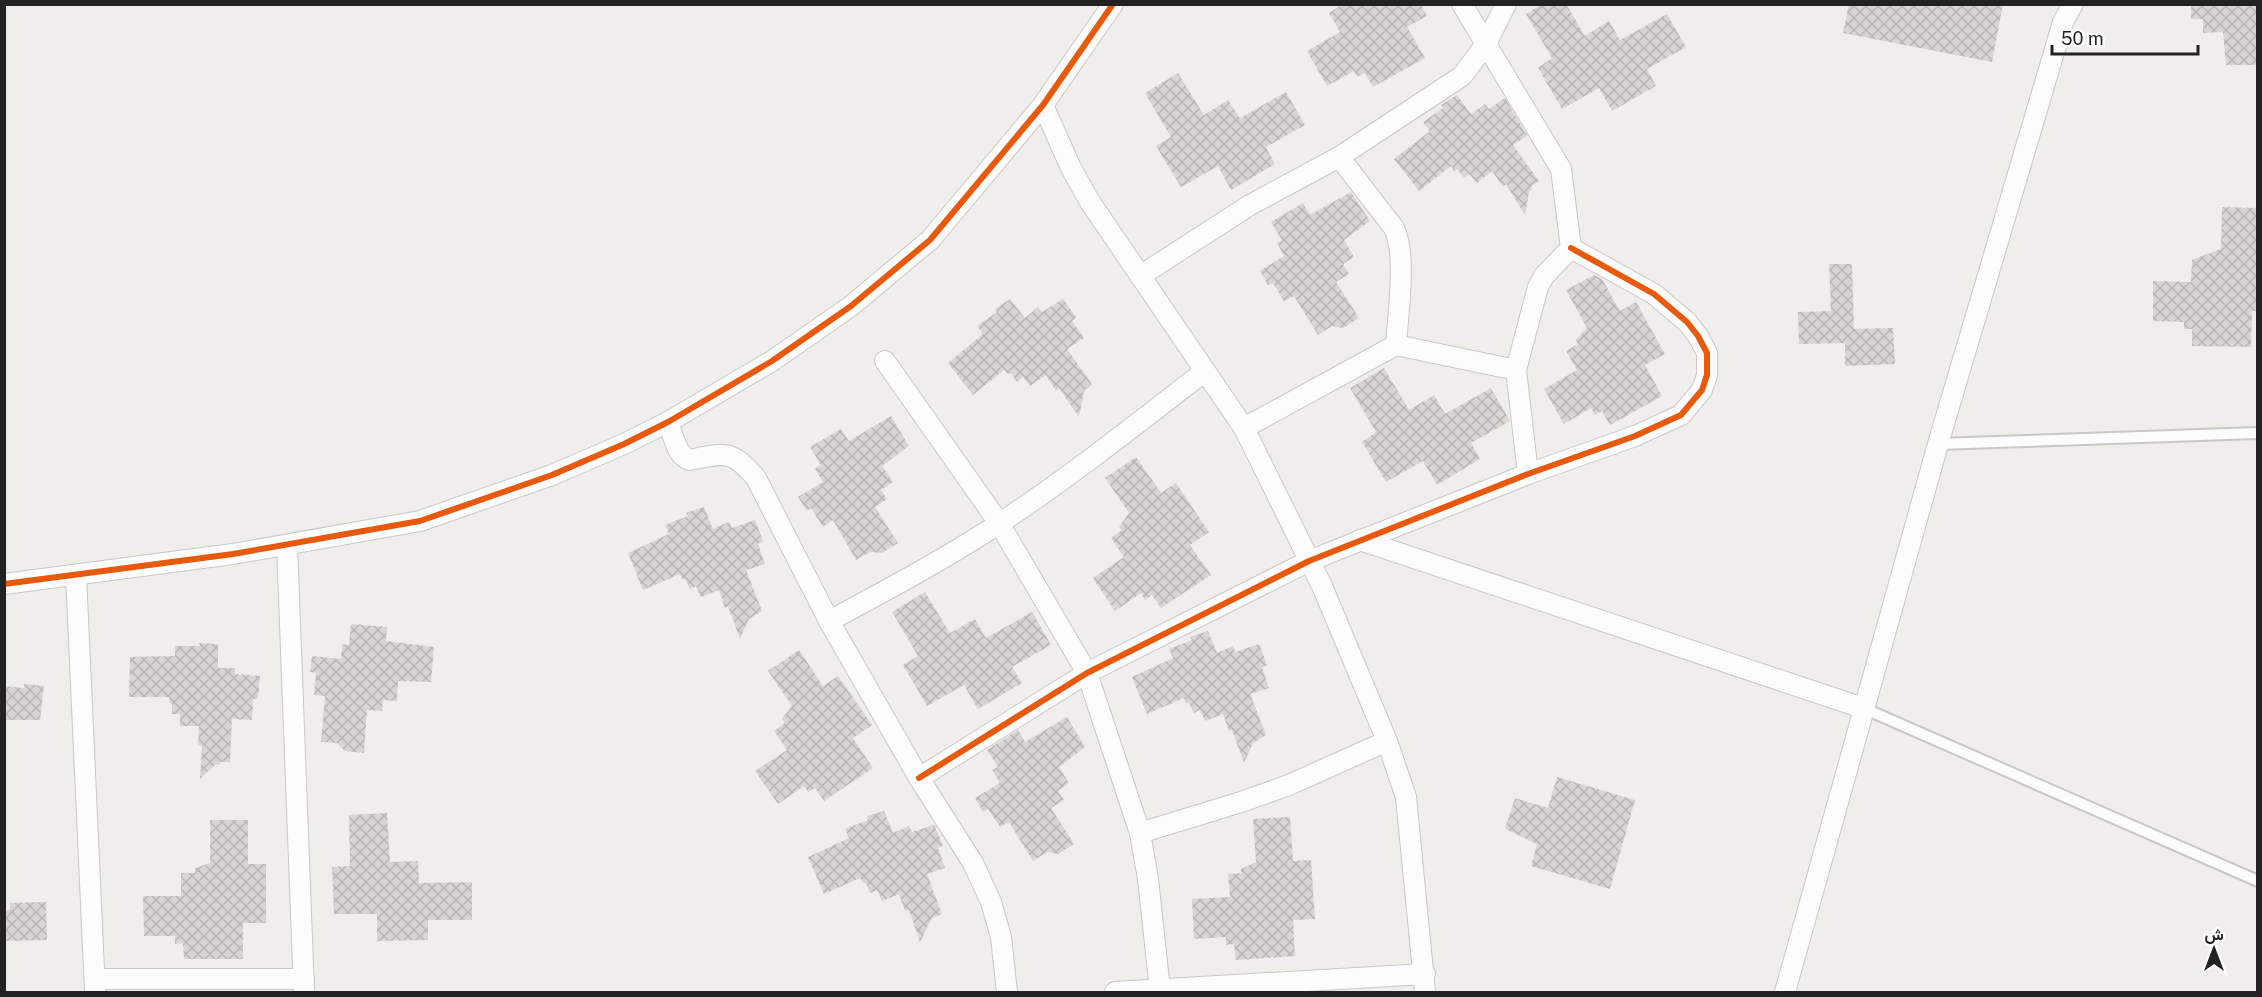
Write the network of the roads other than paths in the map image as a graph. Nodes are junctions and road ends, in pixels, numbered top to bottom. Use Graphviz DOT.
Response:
graph roads {
  1 [pos="1113,4"];
  2 [pos="1462,4"];
  3 [pos="1506,4"];
  4 [pos="2073,4"];
  5 [pos="1486,44"];
  6 [pos="1043,105"];
  7 [pos="1339,157"];
  8 [pos="1571,248"];
  9 [pos="1140,276"];
  10 [pos="1396,345"];
  11 [pos="885,361"];
  12 [pos="1205,370"];
  13 [pos="1516,370"];
  14 [pos="668,422"];
  15 [pos="1244,428"];
  16 [pos="2258,433"];
  17 [pos="1938,444"];
  18 [pos="1528,474"];
  19 [pos="999,523"];
  20 [pos="1360,540"];
  21 [pos="287,545"];
  22 [pos="1309,561"];
  23 [pos="76,574"];
  24 [pos="4,584"];
  25 [pos="829,621"];
  26 [pos="1087,673"];
  27 [pos="1863,708"];
  28 [pos="1387,741"];
  29 [pos="919,778"];
  30 [pos="1140,833"];
  31 [pos="2258,881"];
  32 [pos="1425,983"];
  33 [pos="95,986"];
  34 [pos="304,986"];
  35 [pos="1160,990"];
  36 [pos="1007,993"];
  37 [pos="1115,993"];
  38 [pos="1785,993"];
  1 -- 6 [label="street"];
  2 -- 5 [label="street"];
  3 -- 5 [label="street"];
  4 -- 17 [label="street"];
  5 -- 7 [label="street"];
  5 -- 8 [label="street"];
  6 -- 9 [label="street"];
  6 -- 14 [label="street"];
  7 -- 9 [label="street"];
  7 -- 10 [label="street"];
  8 -- 13 [label="street"];
  8 -- 18 [label="street"];
  9 -- 12 [label="street"];
  10 -- 13 [label="street"];
  10 -- 15 [label="street"];
  11 -- 19 [label="street"];
  12 -- 15 [label="street"];
  12 -- 19 [label="street"];
  13 -- 18 [label="street"];
  14 -- 21 [label="street"];
  14 -- 25 [label="street"];
  15 -- 22 [label="street"];
  16 -- 17 [label="lane"];
  17 -- 27 [label="street"];
  18 -- 20 [label="street"];
  19 -- 25 [label="street"];
  19 -- 26 [label="street"];
  20 -- 22 [label="street"];
  20 -- 27 [label="street"];
  21 -- 23 [label="street"];
  21 -- 34 [label="street"];
  22 -- 26 [label="street"];
  22 -- 28 [label="street"];
  23 -- 24 [label="street"];
  23 -- 33 [label="street"];
  25 -- 29 [label="street"];
  26 -- 29 [label="street"];
  26 -- 30 [label="street"];
  27 -- 31 [label="lane"];
  27 -- 38 [label="street"];
  28 -- 30 [label="street"];
  28 -- 32 [label="street"];
  29 -- 36 [label="street"];
  30 -- 35 [label="street"];
  32 -- 35 [label="street"];
  33 -- 34 [label="street"];
  35 -- 37 [label="street"];
}
